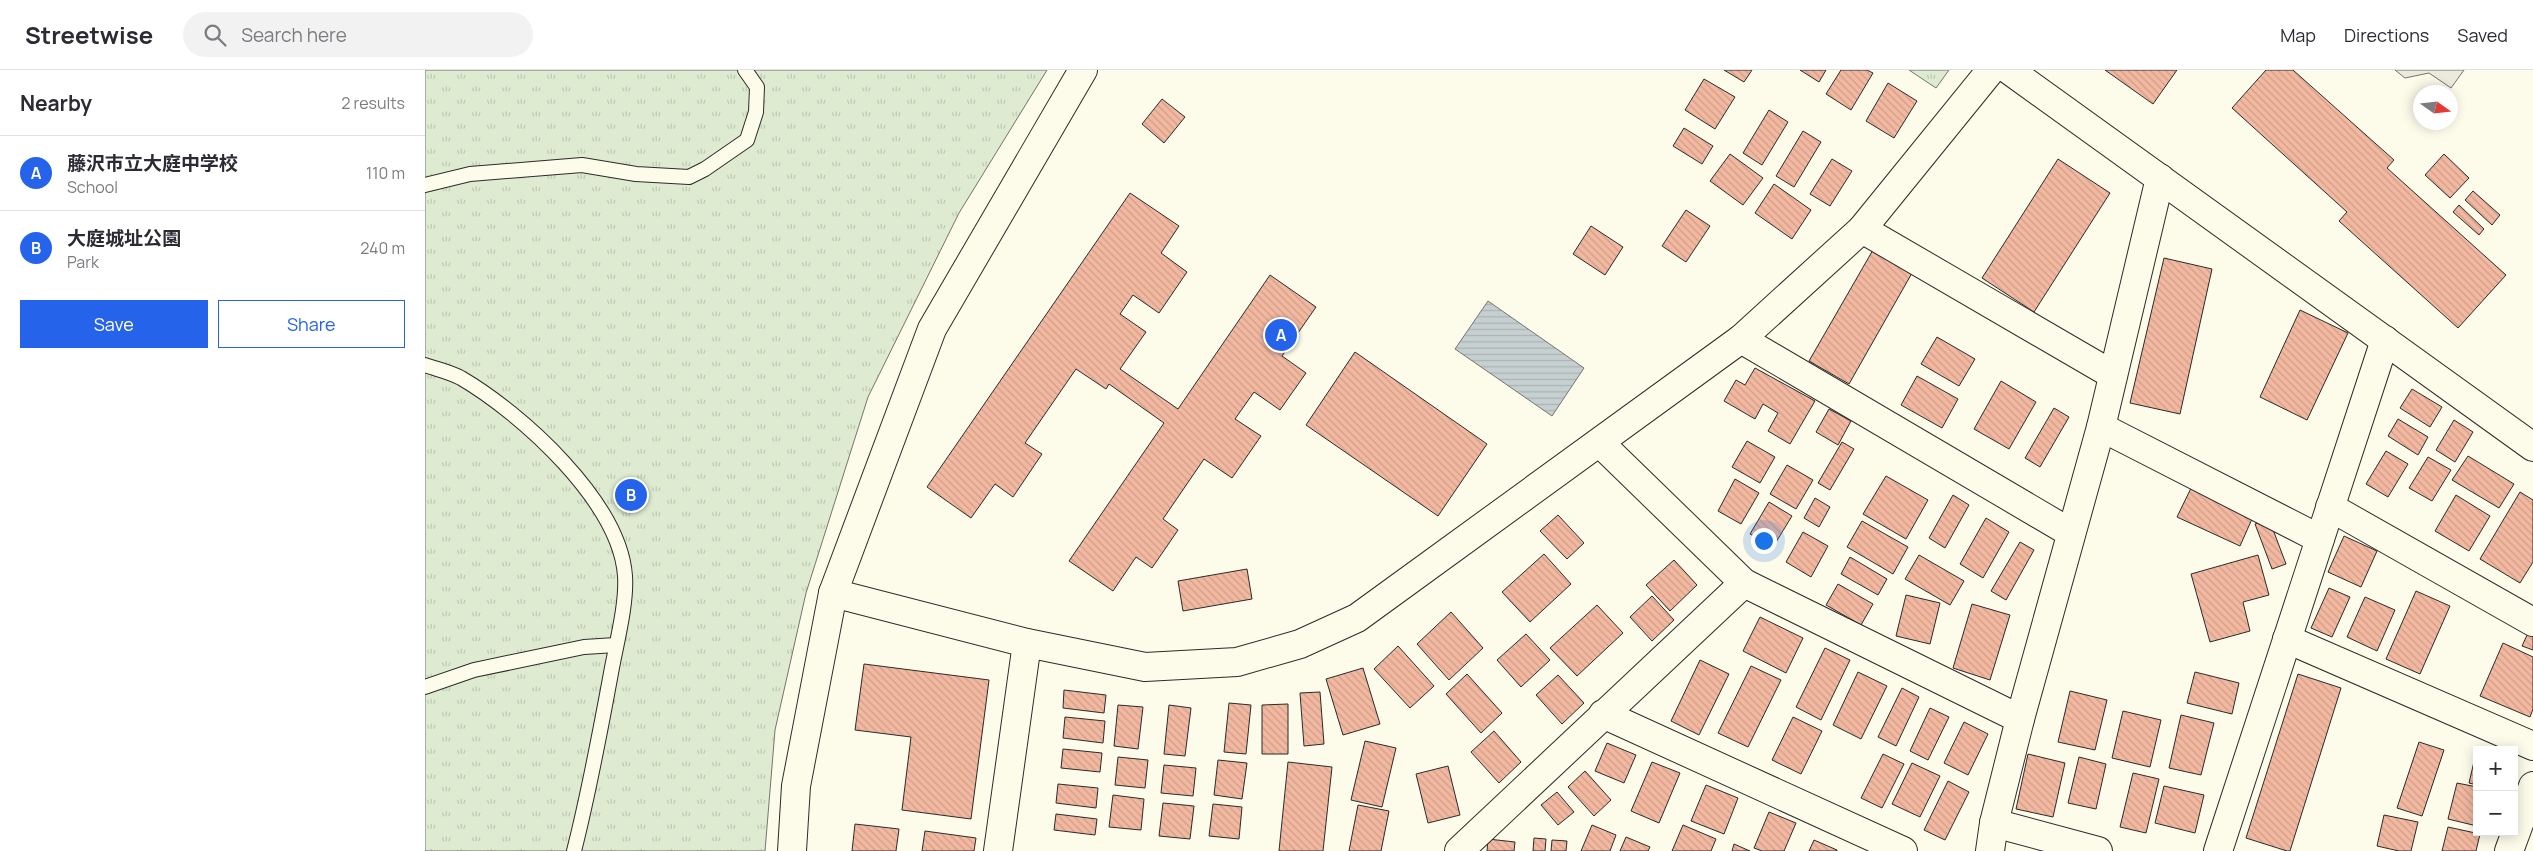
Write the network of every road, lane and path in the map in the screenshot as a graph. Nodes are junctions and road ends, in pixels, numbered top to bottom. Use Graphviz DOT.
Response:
graph roads {
  1 [pos="745,70"];
  2 [pos="1083,70"];
  3 [pos="1991,70"];
  4 [pos="2009,70"];
  5 [pos="2160,178"];
  6 [pos="425,185"];
  7 [pos="1862,229"];
  8 [pos="1741,339"];
  9 [pos="2385,340"];
  10 [pos="425,365"];
  11 [pos="2113,375"];
  12 [pos="2101,427"];
  13 [pos="1600,443"];
  14 [pos="2533,447"];
  15 [pos="2330,507"];
  16 [pos="2071,534"];
  17 [pos="2320,539"];
  18 [pos="1744,583"];
  19 [pos="833,593"];
  20 [pos="2533,622"];
  21 [pos="2287,639"];
  22 [pos="1027,642"];
  23 [pos="616,646"];
  24 [pos="425,687"];
  25 [pos="1603,714"];
  26 [pos="2019,718"];
  27 [pos="2533,746"];
  28 [pos="2533,786"];
  29 [pos="1994,823"];
  30 [pos="2520,836"];
  31 [pos="574,851"];
  32 [pos="792,851"];
  33 [pos="998,851"];
  34 [pos="1459,851"];
  35 [pos="1903,851"];
  36 [pos="1990,851"];
  37 [pos="2098,851"];
  38 [pos="2218,851"];
  1 -- 6 [label="lane"];
  2 -- 19 [label="street"];
  3 -- 7 [label="street"];
  4 -- 5 [label="street"];
  5 -- 9 [label="street"];
  5 -- 11 [label="street"];
  7 -- 8 [label="street"];
  7 -- 11 [label="street"];
  8 -- 13 [label="street"];
  8 -- 16 [label="street"];
  9 -- 14 [label="street"];
  9 -- 15 [label="street"];
  10 -- 23 [label="lane"];
  11 -- 12 [label="street"];
  12 -- 16 [label="street"];
  12 -- 17 [label="street"];
  13 -- 18 [label="street"];
  13 -- 22 [label="street"];
  15 -- 17 [label="street"];
  15 -- 20 [label="street"];
  16 -- 26 [label="street"];
  17 -- 21 [label="street"];
  18 -- 25 [label="street"];
  18 -- 26 [label="street"];
  19 -- 22 [label="street"];
  19 -- 32 [label="street"];
  21 -- 27 [label="street"];
  21 -- 38 [label="street"];
  22 -- 33 [label="street"];
  23 -- 24 [label="lane"];
  23 -- 31 [label="lane"];
  25 -- 34 [label="street"];
  25 -- 35 [label="street"];
  26 -- 29 [label="street"];
  28 -- 30 [label="street"];
  29 -- 36 [label="street"];
  29 -- 37 [label="street"];
}
